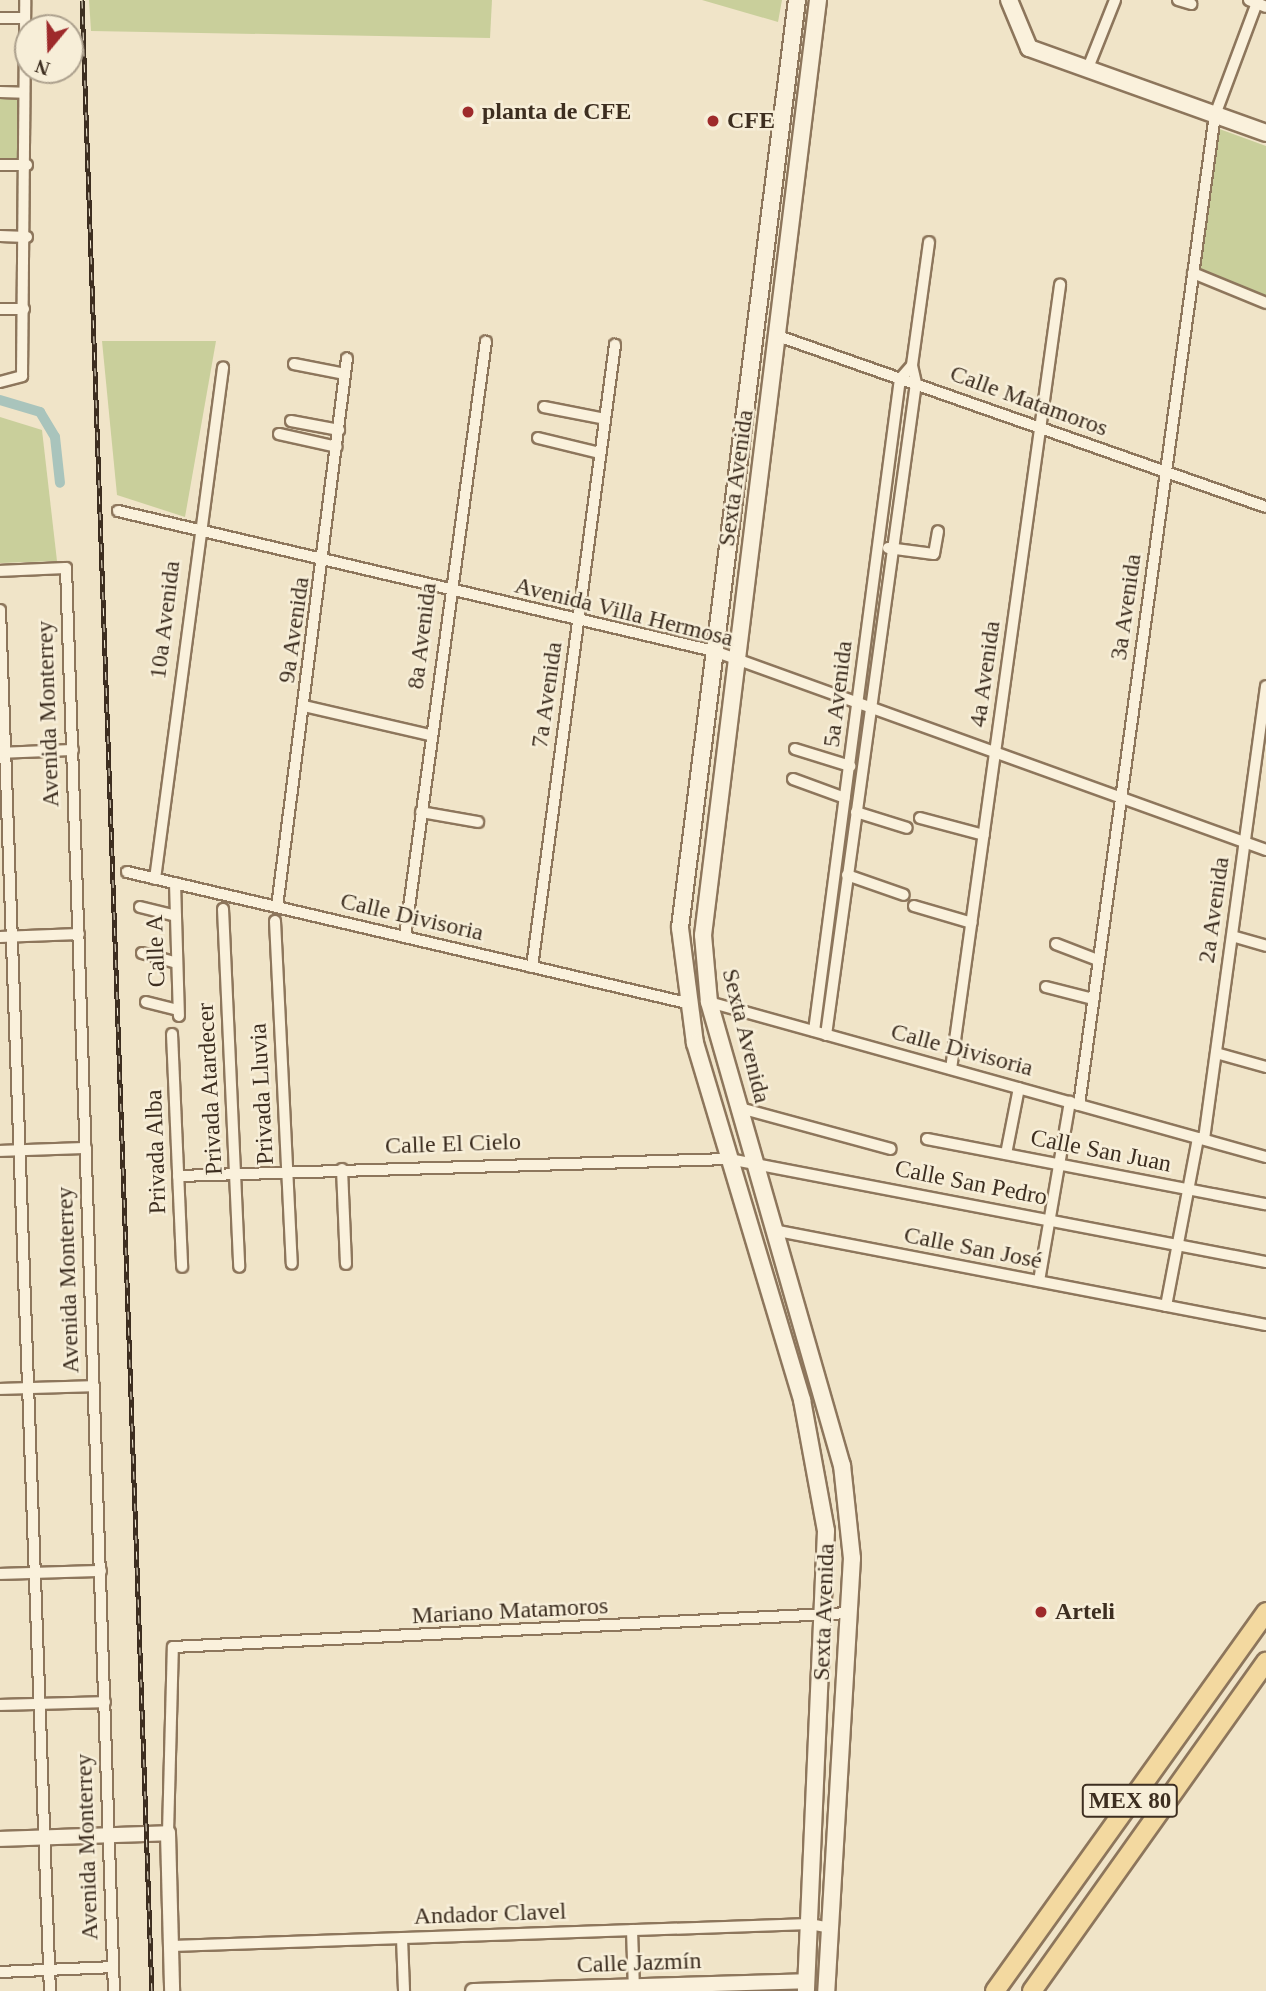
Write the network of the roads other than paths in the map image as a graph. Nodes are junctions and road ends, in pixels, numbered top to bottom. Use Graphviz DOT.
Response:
graph roads {
  1 [pos="797,0"];
  2 [pos="818,0"];
  3 [pos="1009,0"];
  4 [pos="1115,0"];
  5 [pos="1178,0"];
  6 [pos="1257,3"];
  7 [pos="1191,4"];
  8 [pos="1088,68"];
  9 [pos="24,84"];
  10 [pos="0,92"];
  11 [pos="24,93"];
  12 [pos="1215,115"];
  13 [pos="1266,132"];
  14 [pos="0,165"];
  15 [pos="27,165"];
  16 [pos="0,236"];
  17 [pos="27,237"];
  18 [pos="929,242"];
  19 [pos="1193,273"];
  20 [pos="1060,285"];
  21 [pos="1266,303"];
  22 [pos="0,309"];
  23 [pos="24,309"];
  24 [pos="778,336"];
  25 [pos="486,341"];
  26 [pos="615,345"];
  27 [pos="347,358"];
  28 [pos="295,364"];
  29 [pos="912,365"];
  30 [pos="223,368"];
  31 [pos="345,374"];
  32 [pos="900,379"];
  33 [pos="0,382"];
  34 [pos="916,383"];
  35 [pos="544,407"];
  36 [pos="605,419"];
  37 [pos="292,421"];
  38 [pos="1040,428"];
  39 [pos="339,430"];
  40 [pos="279,434"];
  41 [pos="538,438"];
  42 [pos="337,447"];
  43 [pos="600,453"];
  44 [pos="1165,472"];
  45 [pos="1266,507"];
  46 [pos="118,511"];
  47 [pos="939,531"];
  48 [pos="197,532"];
  49 [pos="878,546"];
  50 [pos="892,548"];
  51 [pos="324,562"];
  52 [pos="0,571"];
  53 [pos="449,591"];
  54 [pos="0,610"];
  55 [pos="578,620"];
  56 [pos="714,651"];
  57 [pos="734,660"];
  58 [pos="1266,686"];
  59 [pos="304,706"];
  60 [pos="857,706"];
  61 [pos="869,710"];
  62 [pos="430,735"];
  63 [pos="795,749"];
  64 [pos="73,750"];
  65 [pos="3,753"];
  66 [pos="995,755"];
  67 [pos="850,766"];
  68 [pos="793,779"];
  69 [pos="845,798"];
  70 [pos="1121,798"];
  71 [pos="421,812"];
  72 [pos="856,812"];
  73 [pos="920,818"];
  74 [pos="478,822"];
  75 [pos="907,828"];
  76 [pos="984,835"];
  77 [pos="1245,842"];
  78 [pos="1266,849"];
  79 [pos="837,862"];
  80 [pos="848,870"];
  81 [pos="127,872"];
  82 [pos="155,879"];
  83 [pos="175,884"];
  84 [pos="904,895"];
  85 [pos="914,906"];
  86 [pos="140,907"];
  87 [pos="277,907"];
  88 [pos="223,909"];
  89 [pos="176,916"];
  90 [pos="829,917"];
  91 [pos="841,920"];
  92 [pos="275,921"];
  93 [pos="972,923"];
  94 [pos="79,934"];
  95 [pos="1232,936"];
  96 [pos="6,937"];
  97 [pos="405,937"];
  98 [pos="1056,944"];
  99 [pos="1266,946"];
  100 [pos="142,953"];
  101 [pos="1098,960"];
  102 [pos="177,963"];
  103 [pos="532,967"];
  104 [pos="1046,987"];
  105 [pos="1093,999"];
  106 [pos="146,1002"];
  107 [pos="709,1002"];
  108 [pos="687,1003"];
  109 [pos="814,1031"];
  110 [pos="172,1034"];
  111 [pos="826,1035"];
  112 [pos="1216,1053"];
  113 [pos="1266,1067"];
  114 [pos="951,1069"];
  115 [pos="1019,1088"];
  116 [pos="1075,1103"];
  117 [pos="740,1108"];
  118 [pos="927,1139"];
  119 [pos="1201,1139"];
  120 [pos="86,1148"];
  121 [pos="891,1149"];
  122 [pos="19,1150"];
  123 [pos="0,1151"];
  124 [pos="1006,1154"];
  125 [pos="1266,1157"];
  126 [pos="729,1159"];
  127 [pos="755,1163"];
  128 [pos="1059,1164"];
  129 [pos="342,1169"];
  130 [pos="287,1171"];
  131 [pos="235,1174"];
  132 [pos="178,1176"];
  133 [pos="1189,1189"];
  134 [pos="1266,1204"];
  135 [pos="1050,1220"];
  136 [pos="773,1230"];
  137 [pos="1178,1245"];
  138 [pos="1266,1262"];
  139 [pos="292,1264"];
  140 [pos="346,1264"];
  141 [pos="182,1267"];
  142 [pos="239,1267"];
  143 [pos="1039,1282"];
  144 [pos="1166,1306"];
  145 [pos="1266,1325"];
  146 [pos="94,1386"];
  147 [pos="28,1388"];
  148 [pos="0,1389"];
  149 [pos="101,1571"];
  150 [pos="35,1573"];
  151 [pos="0,1574"];
  152 [pos="1266,1612"];
  153 [pos="848,1613"];
  154 [pos="826,1617"];
  155 [pos="1266,1662"];
  156 [pos="105,1702"];
  157 [pos="39,1704"];
  158 [pos="0,1705"];
  159 [pos="168,1833"];
  160 [pos="110,1835"];
  161 [pos="44,1838"];
  162 [pos="0,1839"];
  163 [pos="810,1924"];
  164 [pos="830,1928"];
  165 [pos="632,1930"];
  166 [pos="402,1938"];
  167 [pos="172,1946"];
  168 [pos="113,1968"];
  169 [pos="49,1970"];
  170 [pos="0,1972"];
  171 [pos="807,1986"];
  172 [pos="634,1989"];
  173 [pos="50,1991"];
  174 [pos="114,1991"];
  175 [pos="172,1991"];
  176 [pos="404,1991"];
  177 [pos="473,1991"];
  178 [pos="827,1991"];
  179 [pos="995,1991"];
  180 [pos="1032,1991"];
  1 -- 56 [label="main road, Sexta Avenida"];
  2 -- 24 [label="main road, Sexta Avenida"];
  3 -- 8 [label="main road"];
  4 -- 8 [label="street"];
  5 -- 7 [label="street"];
  6 -- 12 [label="street, 3a Avenida"];
  8 -- 12 [label="main road"];
  9 -- 11 [label="street"];
  10 -- 11 [label="street"];
  11 -- 15 [label="street"];
  12 -- 13 [label="main road"];
  12 -- 19 [label="street, 3a Avenida"];
  14 -- 15 [label="street"];
  15 -- 17 [label="street"];
  16 -- 17 [label="street"];
  17 -- 23 [label="street"];
  18 -- 29 [label="street, 5a Avenida"];
  19 -- 21 [label="street"];
  19 -- 44 [label="street, 3a Avenida"];
  20 -- 38 [label="street, 4a Avenida"];
  22 -- 23 [label="street"];
  23 -- 33 [label="street"];
  24 -- 32 [label="street, Calle Matamoros"];
  24 -- 57 [label="main road, Sexta Avenida"];
  25 -- 53 [label="street, 8a Avenida"];
  26 -- 36 [label="street, 7a Avenida"];
  27 -- 31 [label="street, 9a Avenida"];
  28 -- 31 [label="street"];
  29 -- 32 [label="street"];
  29 -- 34 [label="street, 5a Avenida"];
  30 -- 48 [label="street, 10a Avenida"];
  31 -- 39 [label="street, 9a Avenida"];
  32 -- 34 [label="street, Calle Matamoros"];
  32 -- 49 [label="street, 5a Avenida"];
  34 -- 38 [label="street, Calle Matamoros"];
  34 -- 50 [label="street, 5a Avenida"];
  35 -- 36 [label="street"];
  36 -- 43 [label="street, 7a Avenida"];
  37 -- 39 [label="street"];
  38 -- 44 [label="street, Calle Matamoros"];
  38 -- 66 [label="street, 4a Avenida"];
  39 -- 42 [label="street, 9a Avenida"];
  40 -- 42 [label="street"];
  41 -- 43 [label="street"];
  42 -- 51 [label="street, 9a Avenida"];
  43 -- 55 [label="street, 7a Avenida"];
  44 -- 45 [label="street, Calle Matamoros"];
  44 -- 70 [label="street, 3a Avenida"];
  46 -- 48 [label="street, Avenida Villa Hermosa"];
  47 -- 50 [label="street"];
  48 -- 51 [label="street, Avenida Villa Hermosa"];
  48 -- 82 [label="street, 10a Avenida"];
  49 -- 50 [label="street"];
  49 -- 60 [label="street, 5a Avenida"];
  50 -- 61 [label="street, 5a Avenida"];
  51 -- 53 [label="street, Avenida Villa Hermosa"];
  51 -- 59 [label="street, 9a Avenida"];
  52 -- 64 [label="street, Avenida Monterrey"];
  53 -- 55 [label="street, Avenida Villa Hermosa"];
  53 -- 62 [label="street, 8a Avenida"];
  54 -- 65 [label="street"];
  55 -- 56 [label="street, Avenida Villa Hermosa"];
  55 -- 103 [label="street, 7a Avenida"];
  56 -- 57 [label="street, Avenida Villa Hermosa"];
  56 -- 108 [label="main road, Sexta Avenida"];
  57 -- 60 [label="street, Avenida Villa Hermosa"];
  57 -- 107 [label="main road, Sexta Avenida"];
  58 -- 77 [label="street, 2a Avenida"];
  59 -- 62 [label="street"];
  59 -- 87 [label="street, 9a Avenida"];
  60 -- 61 [label="street, Avenida Villa Hermosa"];
  60 -- 67 [label="street, 5a Avenida"];
  61 -- 66 [label="street, Avenida Villa Hermosa"];
  61 -- 72 [label="street, 5a Avenida"];
  62 -- 71 [label="street, 8a Avenida"];
  63 -- 67 [label="street"];
  64 -- 65 [label="street"];
  64 -- 94 [label="street, Avenida Monterrey"];
  65 -- 96 [label="street"];
  66 -- 70 [label="street, Avenida Villa Hermosa"];
  66 -- 76 [label="street, 4a Avenida"];
  67 -- 69 [label="street, 5a Avenida"];
  68 -- 69 [label="street"];
  69 -- 79 [label="street, 5a Avenida"];
  70 -- 77 [label="street, Avenida Villa Hermosa"];
  70 -- 101 [label="street, 3a Avenida"];
  71 -- 74 [label="street"];
  71 -- 97 [label="street, 8a Avenida"];
  72 -- 75 [label="street"];
  72 -- 80 [label="street, 5a Avenida"];
  73 -- 76 [label="street"];
  76 -- 93 [label="street, 4a Avenida"];
  77 -- 78 [label="street, Avenida Villa Hermosa"];
  77 -- 95 [label="street, 2a Avenida"];
  79 -- 80 [label="street"];
  79 -- 90 [label="street, 5a Avenida"];
  80 -- 84 [label="street"];
  80 -- 91 [label="street, 5a Avenida"];
  81 -- 82 [label="street, Calle Divisoria"];
  82 -- 83 [label="street, Calle Divisoria"];
  83 -- 87 [label="street, Calle Divisoria"];
  83 -- 89 [label="street, Calle A"];
  85 -- 93 [label="street"];
  86 -- 89 [label="street"];
  87 -- 97 [label="street, Calle Divisoria"];
  88 -- 131 [label="street, Privada Atardecer"];
  89 -- 102 [label="street, Calle A"];
  90 -- 91 [label="street"];
  90 -- 109 [label="street, 5a Avenida"];
  91 -- 111 [label="street, 5a Avenida"];
  92 -- 130 [label="street, Privada Lluvia"];
  93 -- 114 [label="street, 4a Avenida"];
  94 -- 96 [label="street"];
  94 -- 120 [label="street, Avenida Monterrey"];
  95 -- 99 [label="street"];
  95 -- 112 [label="street, 2a Avenida"];
  96 -- 122 [label="street"];
  97 -- 103 [label="street, Calle Divisoria"];
  98 -- 101 [label="street"];
  100 -- 102 [label="street"];
  101 -- 105 [label="street, 3a Avenida"];
  102 -- 106 [label="street, Calle A"];
  103 -- 108 [label="street, Calle Divisoria"];
  104 -- 105 [label="street"];
  105 -- 116 [label="street, 3a Avenida"];
  107 -- 109 [label="street, Calle Divisoria"];
  107 -- 117 [label="main road, Sexta Avenida"];
  108 -- 126 [label="main road, Sexta Avenida"];
  109 -- 111 [label="street, Calle Divisoria"];
  110 -- 132 [label="street, Privada Alba"];
  111 -- 114 [label="street, Calle Divisoria"];
  112 -- 113 [label="street"];
  112 -- 119 [label="street, 2a Avenida"];
  114 -- 115 [label="street, Calle Divisoria"];
  115 -- 116 [label="street, Calle Divisoria"];
  115 -- 124 [label="street"];
  116 -- 119 [label="street, Calle Divisoria"];
  116 -- 128 [label="street, 3a Avenida"];
  117 -- 121 [label="street"];
  117 -- 127 [label="main road, Sexta Avenida"];
  118 -- 124 [label="street, Calle San Juan"];
  119 -- 125 [label="street, Calle Divisoria"];
  119 -- 133 [label="street, 2a Avenida"];
  120 -- 122 [label="street"];
  120 -- 146 [label="street, Avenida Monterrey"];
  122 -- 123 [label="street"];
  122 -- 147 [label="street"];
  124 -- 128 [label="street, Calle San Juan"];
  126 -- 127 [label="street, Calle El Cielo"];
  126 -- 129 [label="street, Calle El Cielo"];
  126 -- 154 [label="main road, Sexta Avenida"];
  127 -- 135 [label="street, Calle San Pedro"];
  127 -- 136 [label="main road, Sexta Avenida"];
  128 -- 133 [label="street, Calle San Juan"];
  128 -- 135 [label="street, 3a Avenida"];
  129 -- 130 [label="street, Calle El Cielo"];
  129 -- 140 [label="street"];
  130 -- 131 [label="street, Calle El Cielo"];
  130 -- 139 [label="street, Privada Lluvia"];
  131 -- 132 [label="street, Calle El Cielo"];
  131 -- 142 [label="street, Privada Atardecer"];
  132 -- 141 [label="street, Privada Alba"];
  133 -- 134 [label="street, Calle San Juan"];
  133 -- 137 [label="street, 2a Avenida"];
  135 -- 137 [label="street, Calle San Pedro"];
  135 -- 143 [label="street, 3a Avenida"];
  136 -- 143 [label="street, Calle San José"];
  136 -- 153 [label="main road, Sexta Avenida"];
  137 -- 138 [label="street, Calle San Pedro"];
  137 -- 144 [label="street, 2a Avenida"];
  143 -- 144 [label="street, Calle San José"];
  144 -- 145 [label="street, Calle San José"];
  146 -- 147 [label="street"];
  146 -- 149 [label="street, Avenida Monterrey"];
  147 -- 148 [label="street"];
  147 -- 150 [label="street"];
  149 -- 150 [label="street"];
  149 -- 156 [label="street, Avenida Monterrey"];
  150 -- 151 [label="street"];
  150 -- 157 [label="street"];
  152 -- 179 [label="main road, MEX 80"];
  153 -- 154 [label="street, Mariano Matamoros"];
  153 -- 164 [label="main road, Sexta Avenida"];
  154 -- 159 [label="street, Mariano Matamoros"];
  154 -- 163 [label="main road, Sexta Avenida"];
  155 -- 180 [label="main road, MEX 80"];
  156 -- 157 [label="street"];
  156 -- 160 [label="street, Avenida Monterrey"];
  157 -- 158 [label="street"];
  157 -- 161 [label="street"];
  159 -- 160 [label="street"];
  159 -- 167 [label="street"];
  160 -- 161 [label="street"];
  160 -- 168 [label="street, Avenida Monterrey"];
  161 -- 162 [label="street"];
  161 -- 169 [label="street"];
  163 -- 164 [label="street, Andador Clavel"];
  163 -- 165 [label="street, Andador Clavel"];
  163 -- 171 [label="main road, Sexta Avenida"];
  164 -- 178 [label="main road, Sexta Avenida"];
  165 -- 166 [label="street, Andador Clavel"];
  165 -- 172 [label="street"];
  166 -- 167 [label="street, Andador Clavel"];
  166 -- 176 [label="street"];
  167 -- 175 [label="street"];
  168 -- 169 [label="street"];
  168 -- 174 [label="street, Avenida Monterrey"];
  169 -- 170 [label="street"];
  169 -- 173 [label="street"];
  171 -- 172 [label="street, Calle Jazmín"];
  172 -- 177 [label="street, Calle Jazmín"];
}
